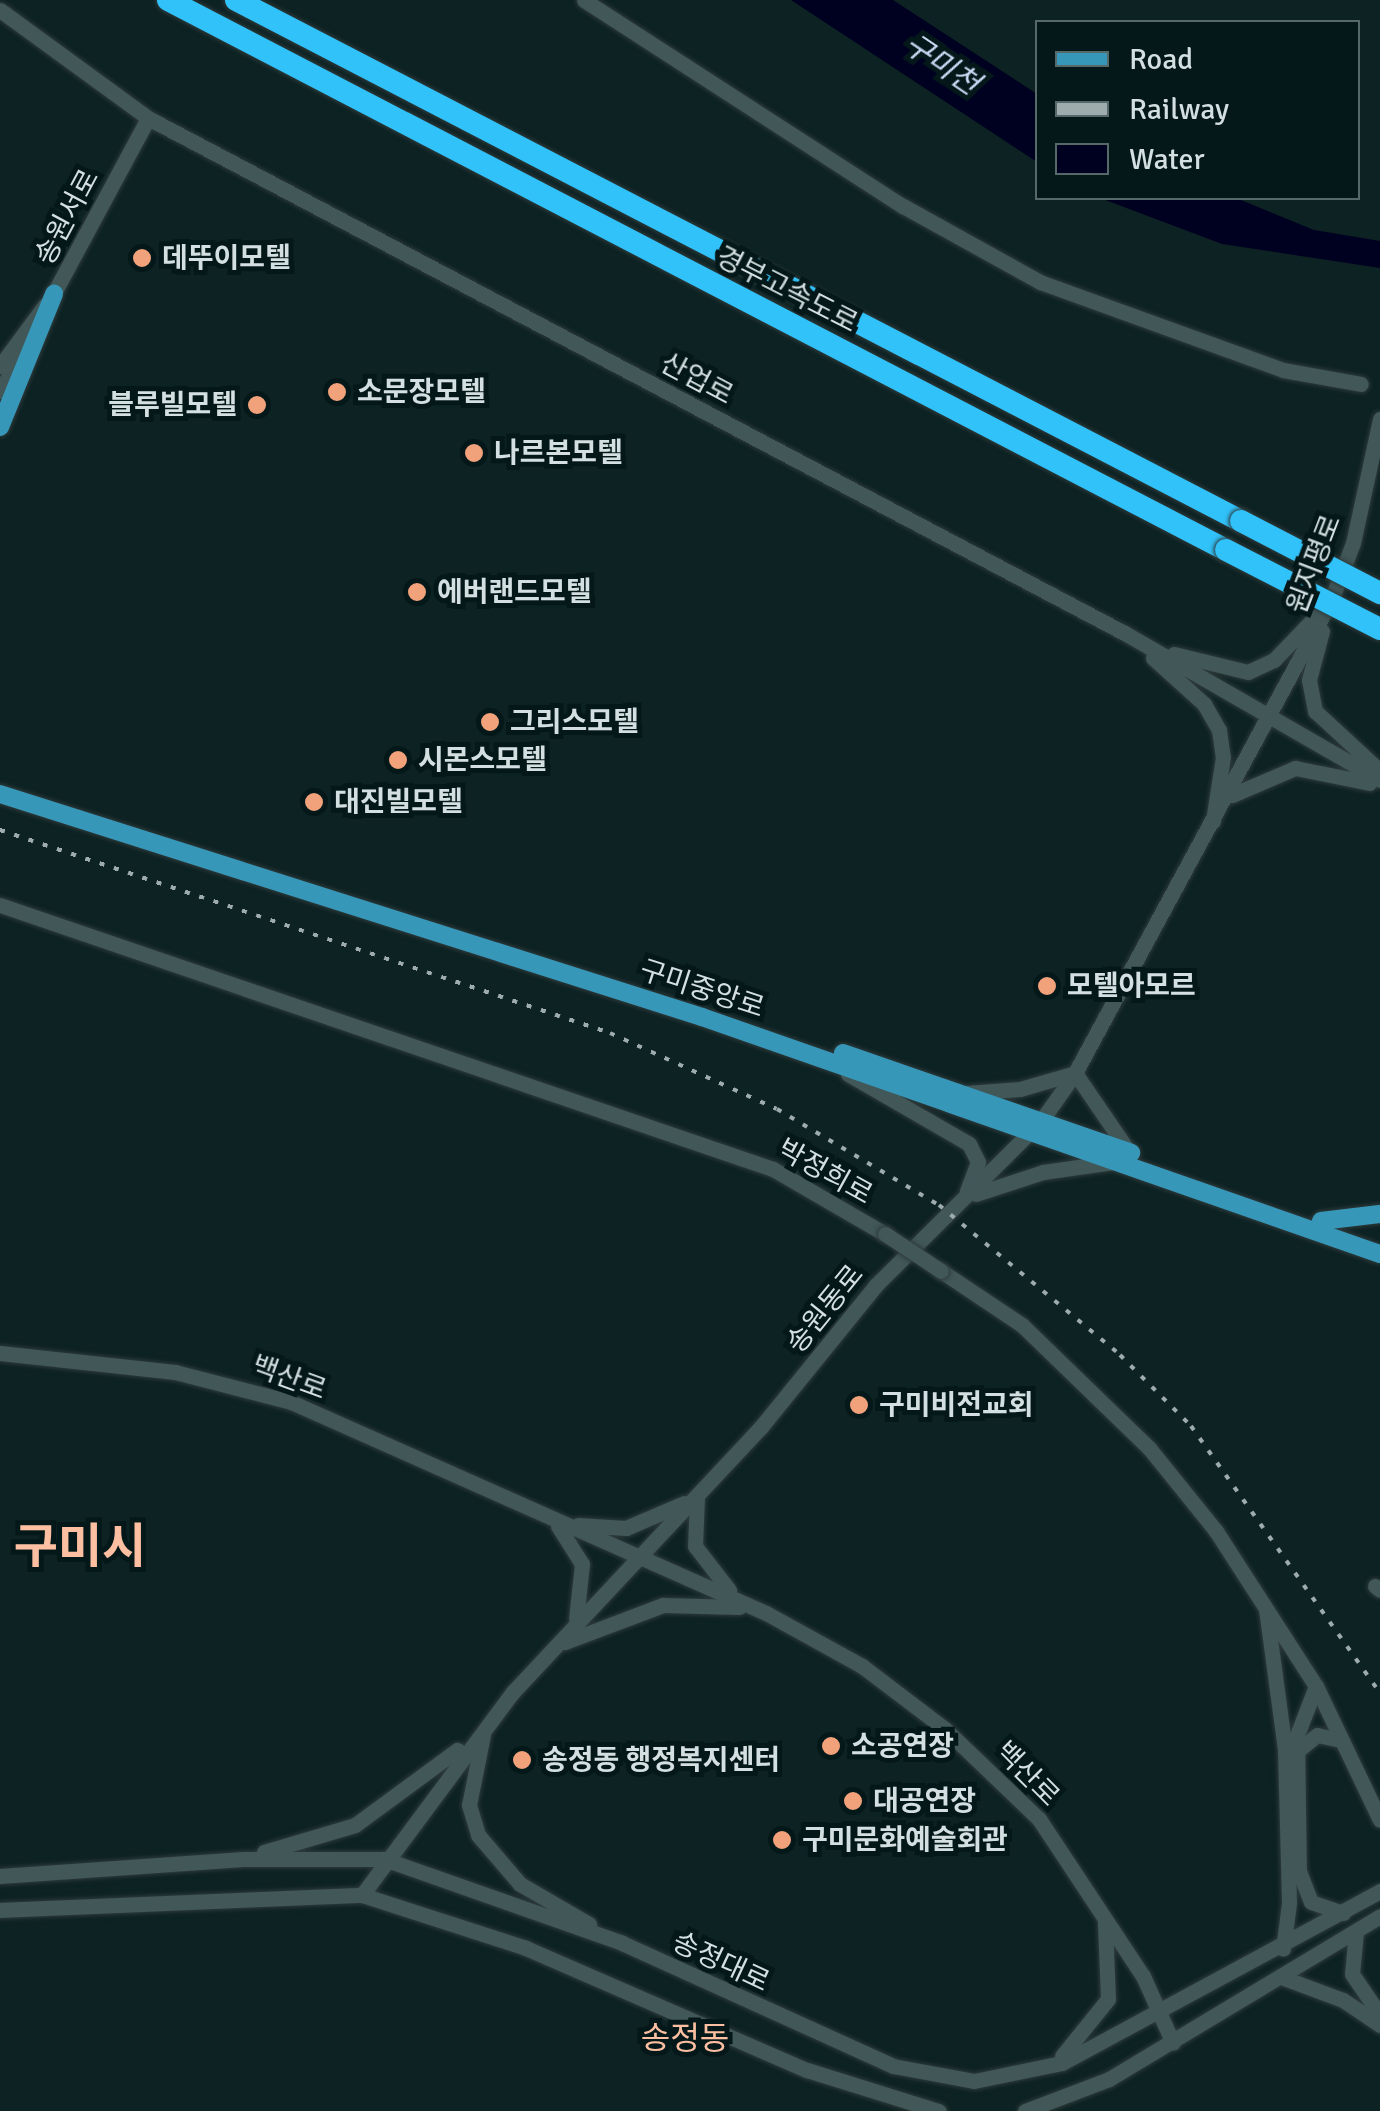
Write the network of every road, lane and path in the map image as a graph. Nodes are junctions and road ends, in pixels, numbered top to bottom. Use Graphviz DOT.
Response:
graph roads {
  1 [pos="168,0"];
  2 [pos="236,0"];
  3 [pos="584,0"];
  4 [pos="0,10"];
  5 [pos="148,118"];
  6 [pos="54,294"];
  7 [pos="6,369"];
  8 [pos="1361,384"];
  9 [pos="0,391"];
  10 [pos="1380,419"];
  11 [pos="0,427"];
  12 [pos="1380,593"];
  13 [pos="1332,598"];
  14 [pos="1380,629"];
  15 [pos="1128,635"];
  16 [pos="1266,716"];
  17 [pos="1380,771"];
  18 [pos="1380,783"];
  19 [pos="0,784"];
  20 [pos="0,794"];
  21 [pos="1232,795"];
  22 [pos="1211,834"];
  23 [pos="0,905"];
  24 [pos="818,1058"];
  25 [pos="1075,1074"];
  26 [pos="964,1093"];
  27 [pos="1036,1126"];
  28 [pos="1123,1157"];
  29 [pos="972,1195"];
  30 [pos="1380,1214"];
  31 [pos="1321,1221"];
  32 [pos="932,1227"];
  33 [pos="1380,1242"];
  34 [pos="1380,1254"];
  35 [pos="0,1352"];
  36 [pos="697,1497"];
  37 [pos="542,1516"];
  38 [pos="640,1556"];
  39 [pos="1264,1600"];
  40 [pos="766,1613"];
  41 [pos="556,1646"];
  42 [pos="1316,1686"];
  43 [pos="486,1724"];
  44 [pos="1340,1740"];
  45 [pos="1291,1751"];
  46 [pos="1380,1820"];
  47 [pos="243,1859"];
  48 [pos="384,1860"];
  49 [pos="0,1876"];
  50 [pos="1380,1891"];
  51 [pos="362,1896"];
  52 [pos="1102,1909"];
  53 [pos="0,1910"];
  54 [pos="1343,1913"];
  55 [pos="1380,1916"];
  56 [pos="1356,1932"];
  57 [pos="622,1943"];
  58 [pos="1283,1949"];
  59 [pos="1282,1976"];
  60 [pos="1162,2010"];
  61 [pos="1380,2015"];
  62 [pos="1380,2025"];
  63 [pos="1173,2043"];
  64 [pos="1050,2067"];
  65 [pos="940,2111"];
  66 [pos="1025,2111"];
  1 -- 14 [label="highway, 경부고속도로, bridge"];
  2 -- 12 [label="highway, 경부고속도로, bridge"];
  3 -- 8 [label="street"];
  4 -- 5 [label="street, 산업로"];
  5 -- 6 [label="street, 송원서로"];
  5 -- 15 [label="street, 산업로"];
  6 -- 7 [label="street, 송원서로"];
  6 -- 11 [label="main road"];
  7 -- 9 [label="street"];
  10 -- 13 [label="street, 원지평로"];
  13 -- 15 [label="street"];
  13 -- 16 [label="street, 원지평로"];
  13 -- 17 [label="street"];
  15 -- 16 [label="street, 산업로"];
  15 -- 22 [label="street"];
  16 -- 18 [label="street, 산업로"];
  16 -- 21 [label="street, 송원동로"];
  18 -- 21 [label="street"];
  19 -- 26 [label="main road, 구미중앙로"];
  20 -- 24 [label="main road, 구미중앙로"];
  21 -- 22 [label="street, 송원동로"];
  22 -- 25 [label="street, 송원동로"];
  23 -- 39 [label="street, 박정희로, bridge"];
  24 -- 27 [label="main road, 구미중앙로"];
  24 -- 32 [label="street"];
  25 -- 26 [label="street"];
  25 -- 27 [label="street, 송원동로"];
  25 -- 28 [label="street"];
  26 -- 27 [label="main road, 구미중앙로"];
  27 -- 28 [label="main road, 구미중앙로"];
  27 -- 29 [label="street, 송원동로"];
  28 -- 29 [label="street"];
  28 -- 31 [label="main road, 구미중앙로"];
  28 -- 34 [label="main road, 구미중앙로"];
  29 -- 32 [label="street, 송원동로"];
  30 -- 31 [label="main road"];
  31 -- 33 [label="main road, 구미중앙로"];
  32 -- 36 [label="street, 송원동로"];
  35 -- 37 [label="street, 백산로"];
  36 -- 37 [label="street, 백산로"];
  36 -- 38 [label="street, 송원동로"];
  36 -- 40 [label="street, 백산로"];
  37 -- 38 [label="street, 백산로"];
  37 -- 41 [label="street, 백산로"];
  38 -- 40 [label="street, 백산로"];
  38 -- 41 [label="street, 송원동로"];
  39 -- 42 [label="street, 박정희로"];
  39 -- 45 [label="street"];
  40 -- 41 [label="street, 백산로"];
  40 -- 52 [label="street, 백산로"];
  41 -- 43 [label="street, 송원동로"];
  42 -- 44 [label="street, 박정희로"];
  42 -- 45 [label="street"];
  43 -- 47 [label="street"];
  43 -- 48 [label="street, 송원동로"];
  43 -- 57 [label="street"];
  44 -- 45 [label="street"];
  44 -- 46 [label="street, 박정희로"];
  45 -- 54 [label="street"];
  45 -- 58 [label="street"];
  47 -- 48 [label="street, 송정대로"];
  47 -- 49 [label="street, 송정대로"];
  48 -- 51 [label="street, 송원동로"];
  48 -- 57 [label="street, 송정대로"];
  50 -- 54 [label="street, 송정대로"];
  51 -- 53 [label="street"];
  51 -- 65 [label="street"];
  52 -- 60 [label="street, 백산로"];
  52 -- 64 [label="street"];
  54 -- 58 [label="street, 송정대로"];
  55 -- 56 [label="street"];
  56 -- 59 [label="street"];
  56 -- 61 [label="street"];
  57 -- 64 [label="street, 송정대로"];
  58 -- 60 [label="street, 송정대로"];
  59 -- 62 [label="street"];
  59 -- 63 [label="street"];
  60 -- 63 [label="street, 백산로"];
  60 -- 64 [label="street, 송정대로"];
  63 -- 66 [label="street"];
}
